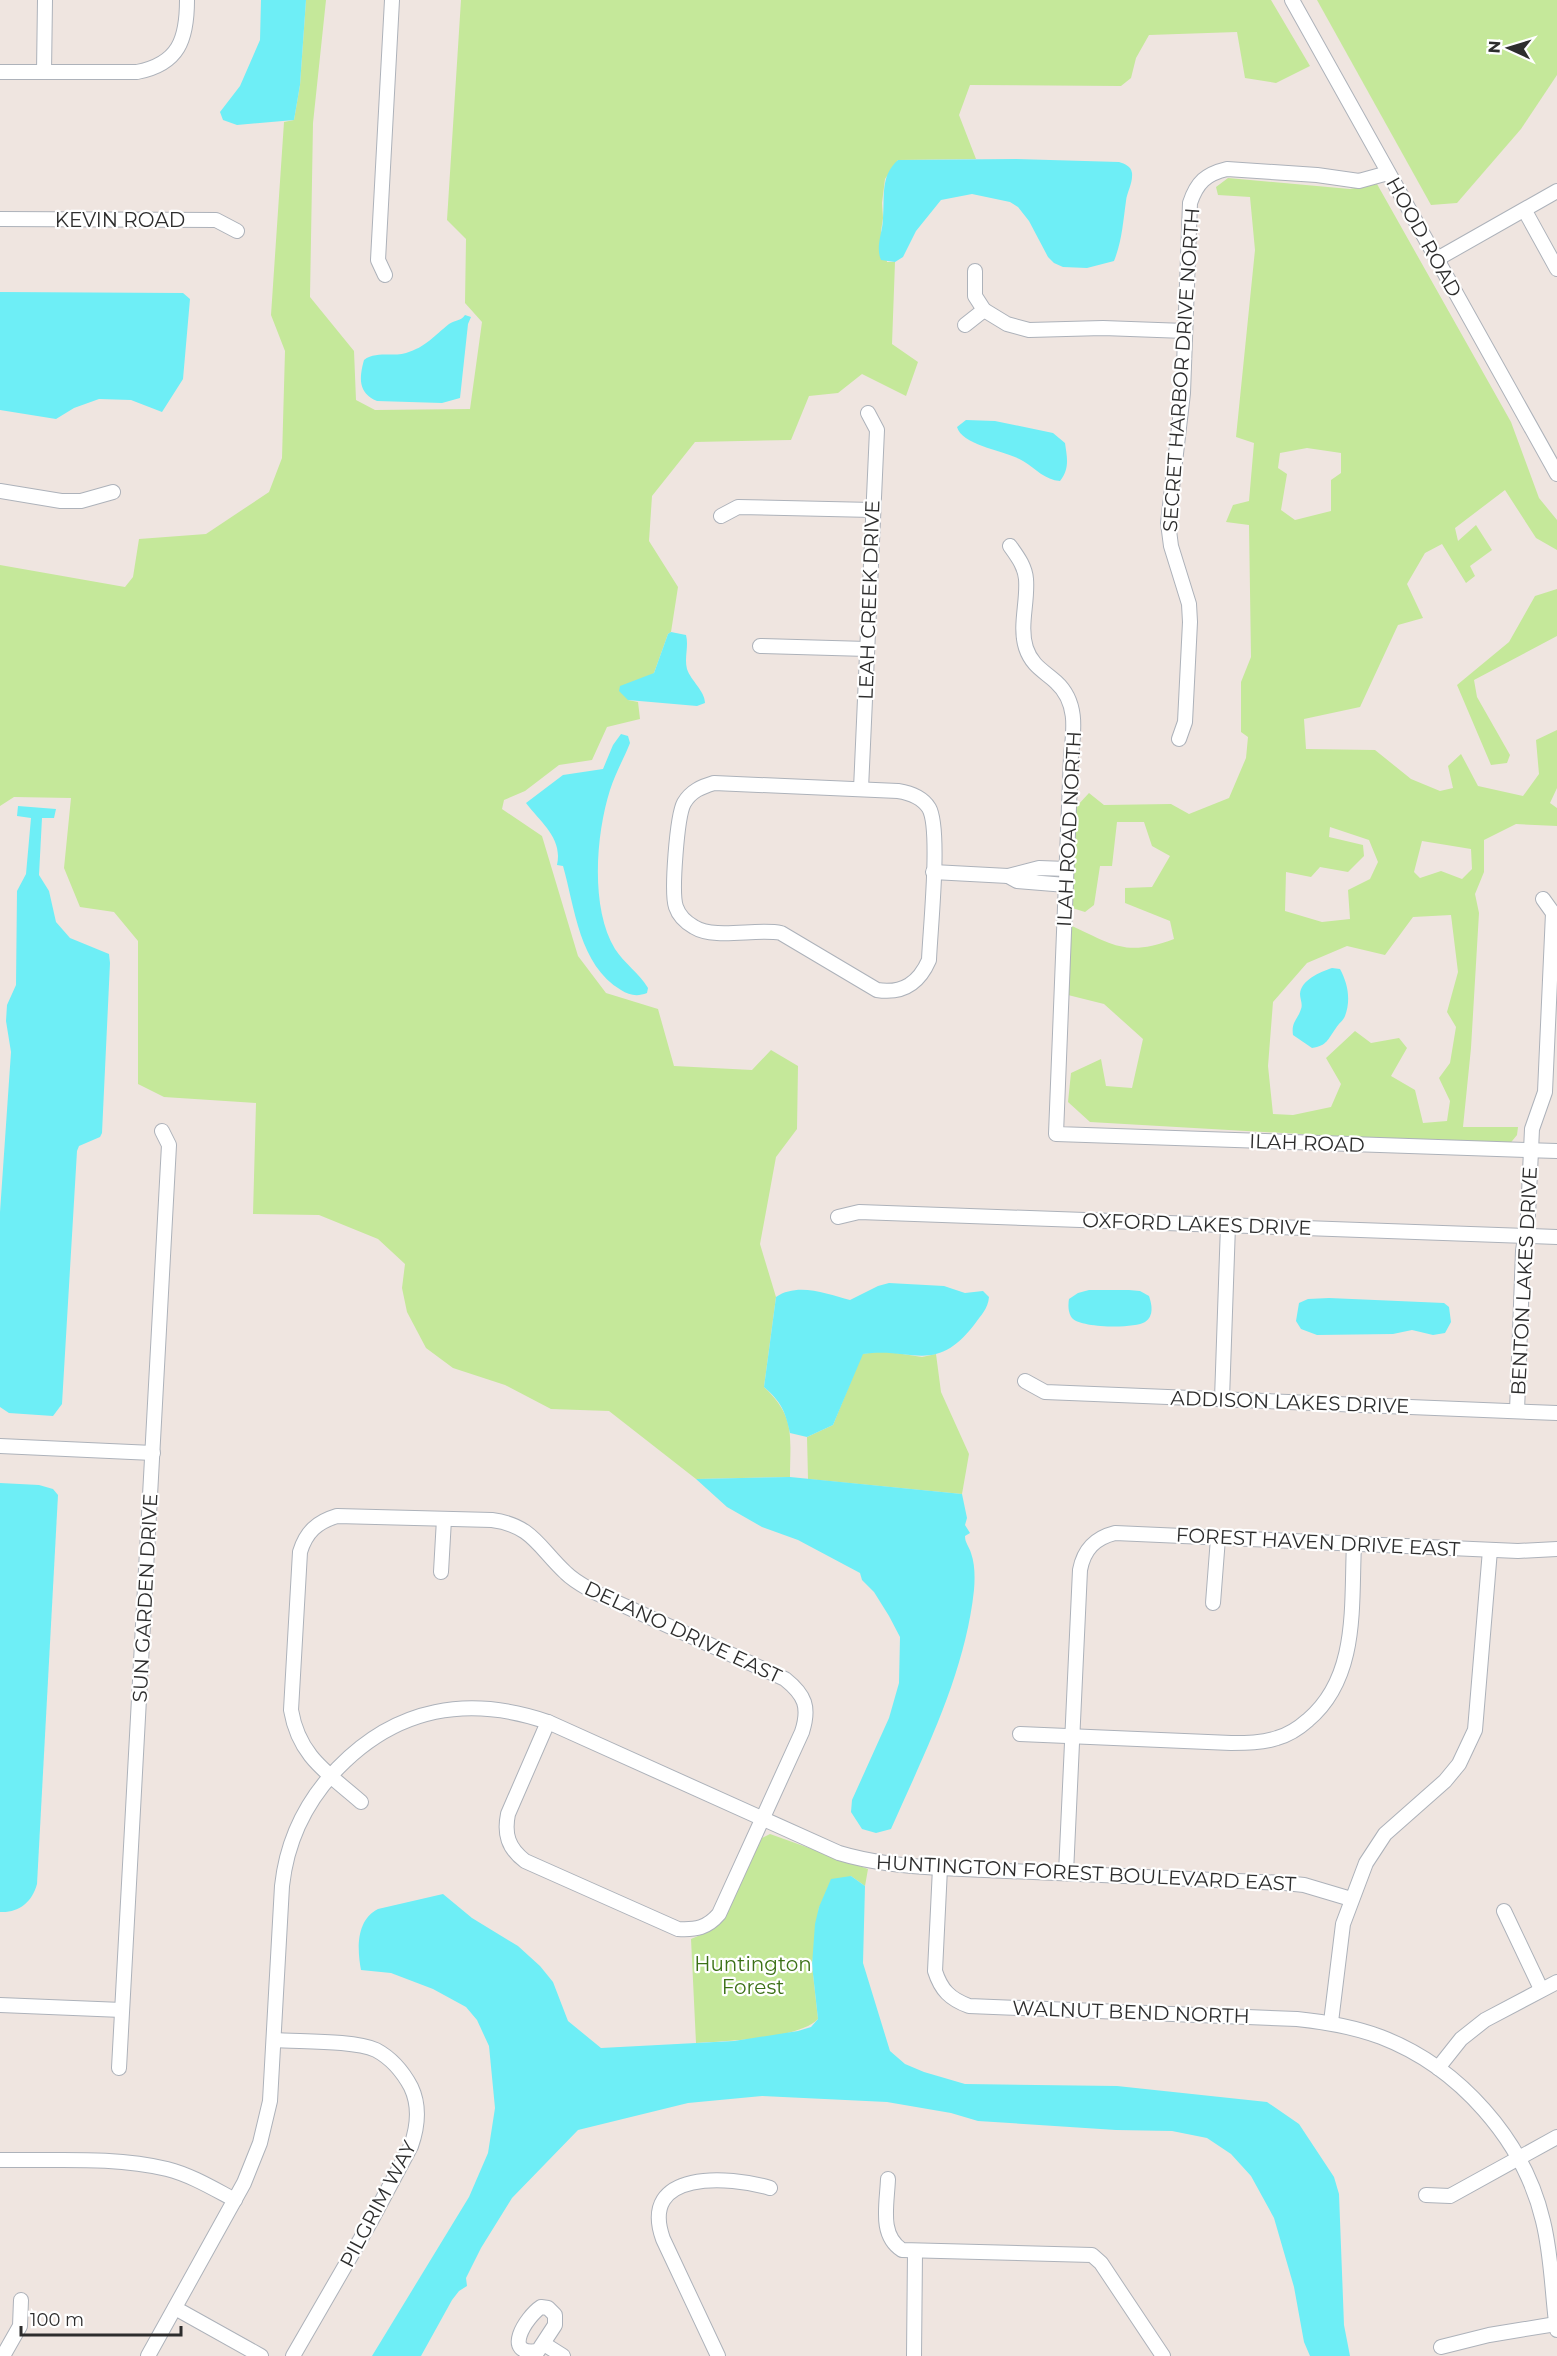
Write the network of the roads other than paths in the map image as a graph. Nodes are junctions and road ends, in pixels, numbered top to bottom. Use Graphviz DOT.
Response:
graph roads {
  1 [pos="45,0"];
  2 [pos="187,0"];
  3 [pos="392,0"];
  4 [pos="1292,0"];
  5 [pos="0,72"];
  6 [pos="45,72"];
  7 [pos="1388,172"];
  8 [pos="1557,191"];
  9 [pos="1525,211"];
  10 [pos="0,219"];
  11 [pos="237,231"];
  12 [pos="1437,259"];
  13 [pos="1557,269"];
  14 [pos="975,271"];
  15 [pos="385,275"];
  16 [pos="984,310"];
  17 [pos="965,326"];
  18 [pos="1185,331"];
  19 [pos="868,412"];
  20 [pos="1557,474"];
  21 [pos="0,491"];
  22 [pos="113,492"];
  23 [pos="873,510"];
  24 [pos="721,516"];
  25 [pos="1010,546"];
  26 [pos="760,646"];
  27 [pos="867,649"];
  28 [pos="1179,740"];
  29 [pos="861,789"];
  30 [pos="1066,869"];
  31 [pos="933,872"];
  32 [pos="1008,876"];
  33 [pos="1066,885"];
  34 [pos="1543,899"];
  35 [pos="162,1131"];
  36 [pos="1056,1134"];
  37 [pos="1530,1150"];
  38 [pos="1557,1151"];
  39 [pos="838,1217"];
  40 [pos="1228,1225"];
  41 [pos="1525,1236"];
  42 [pos="1557,1237"];
  43 [pos="1025,1381"];
  44 [pos="1222,1400"];
  45 [pos="1517,1411"];
  46 [pos="1557,1413"];
  47 [pos="0,1446"];
  48 [pos="153,1453"];
  49 [pos="444,1519"];
  50 [pos="1218,1538"];
  51 [pos="1354,1544"];
  52 [pos="1557,1549"];
  53 [pos="1490,1550"];
  54 [pos="441,1572"];
  55 [pos="1213,1603"];
  56 [pos="548,1722"];
  57 [pos="1020,1734"];
  58 [pos="1072,1737"];
  59 [pos="330,1776"];
  60 [pos="362,1802"];
  61 [pos="762,1819"];
  62 [pos="940,1868"];
  63 [pos="1066,1873"];
  64 [pos="1351,1899"];
  65 [pos="1504,1911"];
  66 [pos="1557,1982"];
  67 [pos="1541,1989"];
  68 [pos="0,2005"];
  69 [pos="122,2010"];
  70 [pos="1331,2022"];
  71 [pos="274,2040"];
  72 [pos="119,2068"];
  73 [pos="1438,2068"];
  74 [pos="1557,2137"];
  75 [pos="1518,2159"];
  76 [pos="0,2160"];
  77 [pos="888,2179"];
  78 [pos="770,2188"];
  79 [pos="1426,2195"];
  80 [pos="235,2200"];
  81 [pos="915,2252"];
  82 [pos="21,2300"];
  83 [pos="175,2307"];
  84 [pos="1556,2324"];
  85 [pos="1557,2330"];
  86 [pos="544,2344"];
  87 [pos="1441,2347"];
  88 [pos="3,2356"];
  89 [pos="148,2356"];
  90 [pos="261,2356"];
  91 [pos="293,2356"];
  92 [pos="563,2356"];
  93 [pos="718,2356"];
  94 [pos="914,2356"];
  95 [pos="1163,2356"];
  1 -- 6 [label="street"];
  2 -- 6 [label="street"];
  3 -- 15 [label="street"];
  4 -- 7 [label="street, HOOD ROAD"];
  5 -- 6 [label="street"];
  7 -- 12 [label="street, HOOD ROAD"];
  7 -- 18 [label="street, SECRET HARBOR DRIVE NORTH"];
  8 -- 9 [label="street"];
  9 -- 12 [label="street"];
  9 -- 13 [label="street"];
  10 -- 11 [label="street, KEVIN ROAD"];
  12 -- 20 [label="street, HOOD ROAD"];
  14 -- 16 [label="street"];
  16 -- 17 [label="street"];
  16 -- 18 [label="street"];
  18 -- 28 [label="street, SECRET HARBOR DRIVE NORTH"];
  19 -- 23 [label="street, LEAH CREEK DRIVE"];
  21 -- 22 [label="street"];
  23 -- 24 [label="street"];
  23 -- 27 [label="street, LEAH CREEK DRIVE"];
  25 -- 30 [label="street, ILAH ROAD NORTH"];
  26 -- 27 [label="street"];
  27 -- 29 [label="street, LEAH CREEK DRIVE"];
  29 -- 31 [label="street"];
  29 -- 31 [label="street"];
  30 -- 32 [label="street"];
  30 -- 33 [label="street, ILAH ROAD NORTH"];
  31 -- 32 [label="street"];
  32 -- 33 [label="street"];
  33 -- 36 [label="street, ILAH ROAD NORTH"];
  34 -- 37 [label="street, BENTON LAKES DRIVE"];
  35 -- 48 [label="street, SUN GARDEN DRIVE"];
  36 -- 37 [label="street, ILAH ROAD"];
  37 -- 38 [label="street, ILAH ROAD"];
  37 -- 41 [label="street, BENTON LAKES DRIVE"];
  39 -- 40 [label="street, OXFORD LAKES DRIVE"];
  40 -- 41 [label="street, OXFORD LAKES DRIVE"];
  40 -- 44 [label="street"];
  41 -- 42 [label="street, OXFORD LAKES DRIVE"];
  41 -- 45 [label="street, BENTON LAKES DRIVE"];
  43 -- 44 [label="street, ADDISON LAKES DRIVE"];
  44 -- 45 [label="street, ADDISON LAKES DRIVE"];
  45 -- 46 [label="street, ADDISON LAKES DRIVE"];
  47 -- 48 [label="street"];
  48 -- 69 [label="street, SUN GARDEN DRIVE"];
  49 -- 54 [label="street"];
  49 -- 59 [label="street, DELANO DRIVE EAST"];
  49 -- 61 [label="street, DELANO DRIVE EAST"];
  50 -- 51 [label="street, FOREST HAVEN DRIVE EAST"];
  50 -- 55 [label="street"];
  50 -- 58 [label="street, FOREST HAVEN DRIVE EAST"];
  51 -- 53 [label="street, FOREST HAVEN DRIVE EAST"];
  51 -- 58 [label="street"];
  52 -- 53 [label="street, FOREST HAVEN DRIVE EAST"];
  53 -- 64 [label="street"];
  56 -- 59 [label="street, HUNTINGTON FOREST BOULEVARD EAST"];
  56 -- 61 [label="street, HUNTINGTON FOREST BOULEVARD EAST"];
  56 -- 61 [label="street"];
  57 -- 58 [label="street"];
  58 -- 63 [label="street"];
  59 -- 60 [label="street"];
  59 -- 71 [label="street, HUNTINGTON FOREST BOULEVARD EAST"];
  61 -- 62 [label="street, HUNTINGTON FOREST BOULEVARD EAST"];
  62 -- 63 [label="street, HUNTINGTON FOREST BOULEVARD EAST"];
  62 -- 70 [label="street, WALNUT BEND NORTH"];
  63 -- 64 [label="street, HUNTINGTON FOREST BOULEVARD EAST"];
  64 -- 70 [label="street"];
  65 -- 67 [label="street"];
  66 -- 67 [label="street"];
  67 -- 73 [label="street"];
  68 -- 69 [label="street"];
  69 -- 72 [label="street, SUN GARDEN DRIVE"];
  70 -- 73 [label="street, WALNUT BEND NORTH"];
  71 -- 80 [label="street, HUNTINGTON FOREST BOULEVARD EAST"];
  71 -- 91 [label="street, PILGRIM WAY"];
  73 -- 75 [label="street, WALNUT BEND NORTH"];
  74 -- 75 [label="street"];
  75 -- 79 [label="street"];
  75 -- 84 [label="street, WALNUT BEND NORTH"];
  76 -- 80 [label="street"];
  77 -- 81 [label="street"];
  78 -- 93 [label="street"];
  80 -- 83 [label="street, HUNTINGTON FOREST BOULEVARD EAST"];
  81 -- 94 [label="street"];
  81 -- 95 [label="street"];
  82 -- 88 [label="street"];
  83 -- 89 [label="street, HUNTINGTON FOREST BOULEVARD EAST"];
  83 -- 90 [label="street"];
  84 -- 85 [label="street, WALNUT BEND NORTH"];
  84 -- 87 [label="street"];
  86 -- 92 [label="street"];
}
